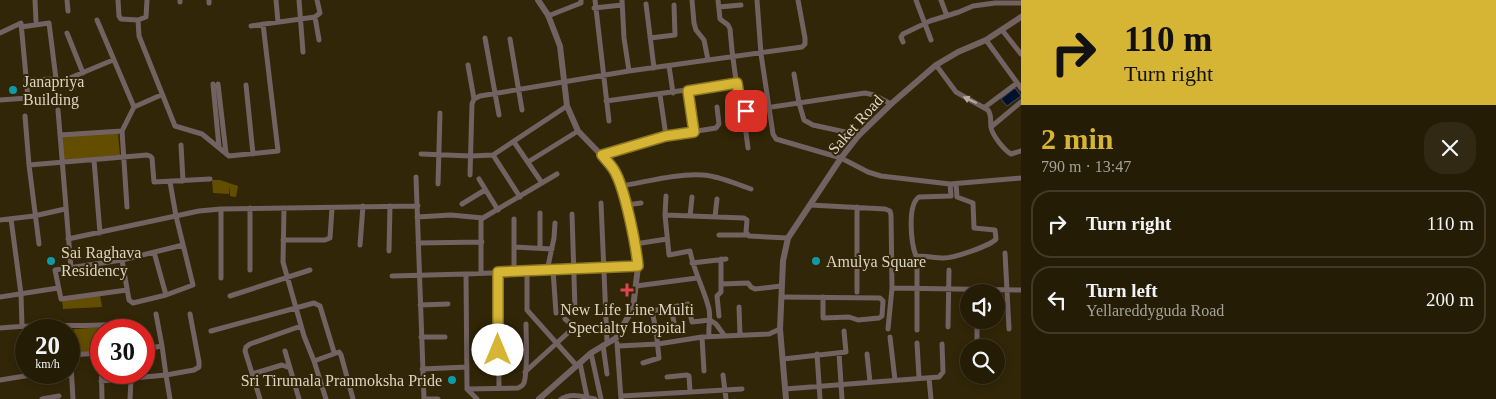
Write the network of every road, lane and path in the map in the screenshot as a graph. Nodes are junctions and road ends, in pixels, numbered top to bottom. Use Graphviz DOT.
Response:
graph roads {
  1 [pos="35,0"];
  2 [pos="67,0"];
  3 [pos="118,0"];
  4 [pos="146,0"];
  5 [pos="276,0"];
  6 [pos="299,0"];
  7 [pos="318,0"];
  8 [pos="538,0"];
  9 [pos="581,0"];
  10 [pos="595,0"];
  11 [pos="692,0"];
  12 [pos="718,0"];
  13 [pos="757,0"];
  14 [pos="798,0"];
  15 [pos="916,0"];
  16 [pos="941,0"];
  17 [pos="995,1"];
  18 [pos="1010,1"];
  19 [pos="622,3"];
  20 [pos="972,3"];
  21 [pos="1021,3"];
  22 [pos="646,4"];
  23 [pos="674,5"];
  24 [pos="742,5"];
  25 [pos="719,7"];
  26 [pos="594,8"];
  27 [pos="68,11"];
  28 [pos="547,14"];
  29 [pos="947,16"];
  30 [pos="1021,16"];
  31 [pos="315,17"];
  32 [pos="301,19"];
  33 [pos="97,20"];
  34 [pos="138,20"];
  35 [pos="36,21"];
  36 [pos="278,22"];
  37 [pos="263,24"];
  38 [pos="925,24"];
  39 [pos="252,26"];
  40 [pos="21,27"];
  41 [pos="1002,30"];
  42 [pos="67,33"];
  43 [pos="0,34"];
  44 [pos="485,38"];
  45 [pos="650,38"];
  46 [pos="510,39"];
  47 [pos="319,40"];
  48 [pos="931,40"];
  49 [pos="986,40"];
  50 [pos="903,42"];
  51 [pos="303,52"];
  52 [pos="761,54"];
  53 [pos="1021,54"];
  54 [pos="733,57"];
  55 [pos="113,60"];
  56 [pos="708,60"];
  57 [pos="936,65"];
  58 [pos="468,66"];
  59 [pos="669,66"];
  60 [pos="654,68"];
  61 [pos="629,71"];
  62 [pos="83,73"];
  63 [pos="794,74"];
  64 [pos="603,76"];
  65 [pos="26,80"];
  66 [pos="65,80"];
  67 [pos="565,83"];
  68 [pos="737,83"];
  69 [pos="1017,83"];
  70 [pos="215,84"];
  71 [pos="246,85"];
  72 [pos="1021,88"];
  73 [pos="519,90"];
  74 [pos="688,91"];
  75 [pos="673,93"];
  76 [pos="495,94"];
  77 [pos="660,94"];
  78 [pos="162,95"];
  79 [pos="217,99"];
  80 [pos="474,99"];
  81 [pos="0,100"];
  82 [pos="606,101"];
  83 [pos="1021,102"];
  84 [pos="799,104"];
  85 [pos="891,104"];
  86 [pos="567,106"];
  87 [pos="134,107"];
  88 [pos="717,107"];
  89 [pos="985,107"];
  90 [pos="769,108"];
  91 [pos="58,110"];
  92 [pos="522,110"];
  93 [pos="743,110"];
  94 [pos="440,113"];
  95 [pos="499,115"];
  96 [pos="26,116"];
  97 [pos="609,121"];
  98 [pos="991,127"];
  99 [pos="123,129"];
  100 [pos="578,131"];
  101 [pos="694,132"];
  102 [pos="60,135"];
  103 [pos="859,135"];
  104 [pos="666,136"];
  105 [pos="514,142"];
  106 [pos="181,146"];
  107 [pos="219,147"];
  108 [pos="748,148"];
  109 [pos="1021,152"];
  110 [pos="226,154"];
  111 [pos="253,154"];
  112 [pos="421,154"];
  113 [pos="440,155"];
  114 [pos="471,156"];
  115 [pos="493,156"];
  116 [pos="603,156"];
  117 [pos="123,157"];
  118 [pos="841,158"];
  119 [pos="94,160"];
  120 [pos="62,162"];
  121 [pos="528,162"];
  122 [pos="29,165"];
  123 [pos="557,174"];
  124 [pos="470,175"];
  125 [pos="416,177"];
  126 [pos="1021,178"];
  127 [pos="210,179"];
  128 [pos="479,179"];
  129 [pos="183,181"];
  130 [pos="170,182"];
  131 [pos="542,183"];
  132 [pos="438,184"];
  133 [pos="953,184"];
  134 [pos="621,186"];
  135 [pos="751,189"];
  136 [pos="485,190"];
  137 [pos="520,196"];
  138 [pos="666,196"];
  139 [pos="692,197"];
  140 [pos="954,197"];
  141 [pos="717,199"];
  142 [pos="601,203"];
  143 [pos="641,203"];
  144 [pos="462,204"];
  145 [pos="626,205"];
  146 [pos="810,205"];
  147 [pos="363,206"];
  148 [pos="390,206"];
  149 [pos="418,206"];
  150 [pos="127,207"];
  151 [pos="857,207"];
  152 [pos="221,208"];
  153 [pos="250,208"];
  154 [pos="284,208"];
  155 [pos="332,208"];
  156 [pos="65,209"];
  157 [pos="498,210"];
  158 [pos="540,214"];
  159 [pos="572,214"];
  160 [pos="34,216"];
  161 [pos="176,216"];
  162 [pos="665,216"];
  163 [pos="690,216"];
  164 [pos="417,217"];
  165 [pos="715,217"];
  166 [pos="483,218"];
  167 [pos="11,219"];
  168 [pos="514,219"];
  169 [pos="0,220"];
  170 [pos="555,223"];
  171 [pos="100,233"];
  172 [pos="719,235"];
  173 [pos="747,235"];
  174 [pos="788,238"];
  175 [pos="68,239"];
  176 [pos="667,239"];
  177 [pos="283,240"];
  178 [pos="418,242"];
  179 [pos="482,242"];
  180 [pos="39,244"];
  181 [pos="635,244"];
  182 [pos="183,245"];
  183 [pos="360,245"];
  184 [pos="514,247"];
  185 [pos="540,248"];
  186 [pos="552,249"];
  187 [pos="389,251"];
  188 [pos="154,252"];
  189 [pos="1005,253"];
  190 [pos="122,260"];
  191 [pos="692,263"];
  192 [pos="918,264"];
  193 [pos="638,266"];
  194 [pos="71,268"];
  195 [pos="574,268"];
  196 [pos="603,268"];
  197 [pos="250,270"];
  198 [pos="310,270"];
  199 [pos="550,270"];
  200 [pos="949,270"];
  201 [pos="498,272"];
  202 [pos="514,272"];
  203 [pos="527,272"];
  204 [pos="481,273"];
  205 [pos="466,274"];
  206 [pos="392,276"];
  207 [pos="419,276"];
  208 [pos="221,278"];
  209 [pos="287,278"];
  210 [pos="697,278"];
  211 [pos="722,284"];
  212 [pos="636,286"];
  213 [pos="781,286"];
  214 [pos="58,288"];
  215 [pos="892,288"];
  216 [pos="918,288"];
  217 [pos="948,289"];
  218 [pos="127,290"];
  219 [pos="960,290"];
  220 [pos="1007,290"];
  221 [pos="1021,290"];
  222 [pos="857,292"];
  223 [pos="21,294"];
  224 [pos="166,295"];
  225 [pos="230,296"];
  226 [pos="782,296"];
  227 [pos="0,297"];
  228 [pos="823,297"];
  229 [pos="448,304"];
  230 [pos="420,305"];
  231 [pos="296,306"];
  232 [pos="671,307"];
  233 [pos="739,307"];
  234 [pos="575,309"];
  235 [pos="652,311"];
  236 [pos="630,312"];
  237 [pos="556,313"];
  238 [pos="156,314"];
  239 [pos="190,314"];
  240 [pos="719,316"];
  241 [pos="22,319"];
  242 [pos="565,319"];
  243 [pos="710,320"];
  244 [pos="526,324"];
  245 [pos="301,326"];
  246 [pos="15,327"];
  247 [pos="948,327"];
  248 [pos="0,328"];
  249 [pos="676,328"];
  250 [pos="888,329"];
  251 [pos="1008,329"];
  252 [pos="917,330"];
  253 [pos="211,331"];
  254 [pos="844,331"];
  255 [pos="769,334"];
  256 [pos="781,334"];
  257 [pos="740,335"];
  258 [pos="724,336"];
  259 [pos="421,337"];
  260 [pos="445,337"];
  261 [pos="702,337"];
  262 [pos="709,337"];
  263 [pos="890,337"];
  264 [pos="616,338"];
  265 [pos="557,343"];
  266 [pos="917,343"];
  267 [pos="605,344"];
  268 [pos="658,344"];
  269 [pos="942,344"];
  270 [pos="162,346"];
  271 [pos="618,346"];
  272 [pos="155,347"];
  273 [pos="285,351"];
  274 [pos="334,352"];
  275 [pos="591,353"];
  276 [pos="839,353"];
  277 [pos="817,354"];
  278 [pos="867,354"];
  279 [pos="783,359"];
  280 [pos="314,360"];
  281 [pos="643,363"];
  282 [pos="579,365"];
  283 [pos="467,367"];
  284 [pos="290,368"];
  285 [pos="422,369"];
  286 [pos="704,371"];
  287 [pos="525,372"];
  288 [pos="252,374"];
  289 [pos="607,374"];
  290 [pos="166,375"];
  291 [pos="723,375"];
  292 [pos="155,376"];
  293 [pos="667,377"];
  294 [pos="15,378"];
  295 [pos="920,378"];
  296 [pos="929,378"];
  297 [pos="0,380"];
  298 [pos="895,380"];
  299 [pos="870,382"];
  300 [pos="72,384"];
  301 [pos="101,384"];
  302 [pos="130,384"];
  303 [pos="840,384"];
  304 [pos="820,386"];
  305 [pos="498,388"];
  306 [pos="466,389"];
  307 [pos="725,389"];
  308 [pos="742,389"];
  309 [pos="785,389"];
  310 [pos="690,392"];
  311 [pos="59,396"];
  312 [pos="546,396"];
  313 [pos="662,396"];
  314 [pos="587,397"];
  315 [pos="622,398"];
  316 [pos="42,399"];
  317 [pos="73,399"];
  318 [pos="102,399"];
  319 [pos="130,399"];
  320 [pos="170,399"];
  321 [pos="260,399"];
  322 [pos="298,399"];
  323 [pos="326,399"];
  324 [pos="353,399"];
  325 [pos="424,399"];
  326 [pos="438,399"];
  327 [pos="477,399"];
  328 [pos="539,399"];
  329 [pos="561,399"];
  330 [pos="595,399"];
  331 [pos="601,399"];
  332 [pos="726,399"];
  333 [pos="778,399"];
  334 [pos="786,399"];
  335 [pos="820,399"];
  336 [pos="842,399"];
  337 [pos="931,399"];
  1 -- 35 [label="street"];
  2 -- 27 [label="street"];
  3 -- 34 [label="street"];
  4 -- 34 [label="street"];
  5 -- 36 [label="street"];
  6 -- 32 [label="street"];
  7 -- 31 [label="street"];
  8 -- 28 [label="street"];
  9 -- 28 [label="street"];
  10 -- 26 [label="street"];
  11 -- 56 [label="street"];
  12 -- 25 [label="street"];
  13 -- 52 [label="street"];
  14 -- 52 [label="street"];
  15 -- 38 [label="street"];
  16 -- 29 [label="street"];
  17 -- 18 [label="street"];
  17 -- 20 [label="street"];
  18 -- 21 [label="street"];
  19 -- 26 [label="street"];
  19 -- 61 [label="street"];
  20 -- 29 [label="street"];
  22 -- 45 [label="street"];
  23 -- 45 [label="street"];
  24 -- 25 [label="street"];
  25 -- 54 [label="street"];
  26 -- 64 [label="street"];
  28 -- 67 [label="street"];
  29 -- 38 [label="street"];
  30 -- 41 [label="street, Saket Road"];
  31 -- 32 [label="street"];
  31 -- 47 [label="street"];
  32 -- 36 [label="street"];
  32 -- 51 [label="street"];
  33 -- 55 [label="street"];
  34 -- 78 [label="street"];
  36 -- 37 [label="street"];
  37 -- 39 [label="street"];
  37 -- 111 [label="street"];
  38 -- 48 [label="street"];
  38 -- 50 [label="street"];
  40 -- 43 [label="street"];
  40 -- 65 [label="street"];
  40 -- 65 [label="street"];
  41 -- 49 [label="street, Saket Road"];
  41 -- 53 [label="street"];
  42 -- 62 [label="street"];
  44 -- 76 [label="street"];
  45 -- 60 [label="street"];
  46 -- 73 [label="street"];
  49 -- 57 [label="street, Saket Road"];
  49 -- 69 [label="street"];
  52 -- 54 [label="street"];
  52 -- 90 [label="street"];
  54 -- 56 [label="street"];
  54 -- 68 [label="street"];
  55 -- 62 [label="street"];
  55 -- 87 [label="street"];
  56 -- 59 [label="street"];
  57 -- 85 [label="street, Saket Road"];
  89 -- 57 [label="street, one-way"];
  58 -- 80 [label="street"];
  59 -- 60 [label="street"];
  59 -- 75 [label="street"];
  60 -- 61 [label="street"];
  61 -- 64 [label="street"];
  62 -- 66 [label="street"];
  63 -- 84 [label="street"];
  64 -- 67 [label="street"];
  64 -- 82 [label="street"];
  65 -- 81 [label="street"];
  67 -- 73 [label="street"];
  67 -- 86 [label="street"];
  68 -- 74 [label="street"];
  68 -- 93 [label="street"];
  69 -- 72 [label="street"];
  69 -- 89 [label="street"];
  70 -- 79 [label="street"];
  71 -- 111 [label="street"];
  73 -- 76 [label="street"];
  73 -- 92 [label="street"];
  74 -- 75 [label="street"];
  74 -- 101 [label="street"];
  75 -- 77 [label="street"];
  76 -- 80 [label="street"];
  76 -- 95 [label="street"];
  77 -- 82 [label="street"];
  77 -- 104 [label="street"];
  78 -- 87 [label="street"];
  78 -- 107 [label="street"];
  79 -- 107 [label="street"];
  79 -- 110 [label="street"];
  80 -- 114 [label="street"];
  82 -- 97 [label="street"];
  83 -- 98 [label="street"];
  84 -- 85 [label="street"];
  84 -- 90 [label="street"];
  84 -- 103 [label="street"];
  85 -- 103 [label="street, Saket Road"];
  86 -- 100 [label="street"];
  86 -- 105 [label="street"];
  87 -- 99 [label="street"];
  88 -- 101 [label="street"];
  89 -- 98 [label="street"];
  90 -- 93 [label="street"];
  90 -- 118 [label="street"];
  91 -- 102 [label="street"];
  93 -- 108 [label="street"];
  94 -- 113 [label="street"];
  96 -- 122 [label="street"];
  98 -- 109 [label="street"];
  99 -- 102 [label="street"];
  99 -- 117 [label="street"];
  100 -- 116 [label="street"];
  100 -- 121 [label="street"];
  101 -- 104 [label="street"];
  102 -- 120 [label="street"];
  103 -- 118 [label="street, Saket Road"];
  104 -- 116 [label="street"];
  105 -- 115 [label="street"];
  105 -- 121 [label="street"];
  106 -- 129 [label="street"];
  107 -- 110 [label="street"];
  110 -- 111 [label="street"];
  112 -- 113 [label="street"];
  113 -- 114 [label="street"];
  113 -- 132 [label="street"];
  114 -- 115 [label="street"];
  114 -- 124 [label="street"];
  115 -- 137 [label="street"];
  116 -- 134 [label="street"];
  117 -- 119 [label="street"];
  117 -- 130 [label="street"];
  117 -- 150 [label="street"];
  118 -- 133 [label="street"];
  118 -- 146 [label="street, Saket Road"];
  119 -- 120 [label="street"];
  119 -- 171 [label="street"];
  120 -- 122 [label="street"];
  120 -- 156 [label="street"];
  121 -- 131 [label="street"];
  122 -- 160 [label="street"];
  123 -- 131 [label="street"];
  125 -- 149 [label="street"];
  126 -- 133 [label="street"];
  127 -- 129 [label="street"];
  128 -- 136 [label="street"];
  129 -- 130 [label="street"];
  130 -- 161 [label="street"];
  131 -- 137 [label="street"];
  133 -- 140 [label="street"];
  134 -- 135 [label="street"];
  134 -- 145 [label="street"];
  136 -- 144 [label="street"];
  136 -- 157 [label="street"];
  137 -- 157 [label="street"];
  138 -- 162 [label="street"];
  139 -- 163 [label="street"];
  140 -- 140 [label="street"];
  141 -- 165 [label="street"];
  142 -- 196 [label="street"];
  143 -- 145 [label="street"];
  145 -- 181 [label="street"];
  146 -- 151 [label="street"];
  146 -- 174 [label="street, Saket Road"];
  147 -- 148 [label="street"];
  147 -- 155 [label="street"];
  147 -- 183 [label="street"];
  148 -- 149 [label="street"];
  148 -- 187 [label="street"];
  149 -- 164 [label="street"];
  151 -- 215 [label="street"];
  151 -- 222 [label="street"];
  152 -- 153 [label="street"];
  152 -- 161 [label="street"];
  152 -- 208 [label="street"];
  153 -- 154 [label="street"];
  153 -- 197 [label="street"];
  154 -- 155 [label="street"];
  154 -- 177 [label="street"];
  155 -- 177 [label="street"];
  156 -- 160 [label="street"];
  156 -- 175 [label="street"];
  157 -- 166 [label="street"];
  158 -- 185 [label="street"];
  159 -- 195 [label="street"];
  160 -- 167 [label="street"];
  160 -- 180 [label="street"];
  161 -- 171 [label="street"];
  161 -- 182 [label="street"];
  162 -- 163 [label="street"];
  162 -- 176 [label="street"];
  163 -- 165 [label="street"];
  164 -- 166 [label="street"];
  164 -- 178 [label="street"];
  165 -- 173 [label="street"];
  166 -- 179 [label="street"];
  167 -- 169 [label="street"];
  167 -- 223 [label="street"];
  168 -- 184 [label="street"];
  170 -- 186 [label="street"];
  171 -- 175 [label="street"];
  172 -- 173 [label="street"];
  173 -- 174 [label="street"];
  174 -- 213 [label="street, Saket Road"];
  175 -- 194 [label="street"];
  176 -- 181 [label="street"];
  176 -- 191 [label="street"];
  177 -- 209 [label="street"];
  178 -- 179 [label="street"];
  178 -- 207 [label="street"];
  179 -- 204 [label="street"];
  181 -- 193 [label="street"];
  182 -- 188 [label="street"];
  182 -- 224 [label="street"];
  184 -- 185 [label="street"];
  184 -- 202 [label="street"];
  185 -- 186 [label="street"];
  186 -- 199 [label="street"];
  188 -- 190 [label="street"];
  188 -- 224 [label="street"];
  189 -- 220 [label="street"];
  190 -- 194 [label="street"];
  190 -- 218 [label="street"];
  191 -- 210 [label="street"];
  191 -- 211 [label="street"];
  192 -- 216 [label="street"];
  193 -- 196 [label="street"];
  193 -- 212 [label="street"];
  194 -- 214 [label="street"];
  195 -- 196 [label="street"];
  195 -- 199 [label="street"];
  195 -- 234 [label="street"];
  196 -- 267 [label="street"];
  198 -- 209 [label="street"];
  199 -- 203 [label="street"];
  199 -- 237 [label="street"];
  200 -- 217 [label="street"];
  201 -- 202 [label="street"];
  201 -- 204 [label="street"];
  201 -- 305 [label="street"];
  202 -- 203 [label="street"];
  203 -- 265 [label="street"];
  204 -- 205 [label="street"];
  205 -- 207 [label="street"];
  205 -- 283 [label="street"];
  206 -- 207 [label="street"];
  207 -- 230 [label="street"];
  209 -- 225 [label="street"];
  209 -- 231 [label="street"];
  210 -- 212 [label="street"];
  210 -- 243 [label="street"];
  211 -- 213 [label="street"];
  211 -- 240 [label="street"];
  212 -- 236 [label="street"];
  213 -- 226 [label="street, Saket Road"];
  214 -- 218 [label="street"];
  214 -- 223 [label="street"];
  215 -- 216 [label="street"];
  215 -- 250 [label="street"];
  216 -- 217 [label="street"];
  216 -- 252 [label="street"];
  217 -- 219 [label="street"];
  217 -- 247 [label="street"];
  218 -- 224 [label="street"];
  220 -- 221 [label="street"];
  220 -- 251 [label="street"];
  223 -- 227 [label="street"];
  223 -- 241 [label="street"];
  226 -- 228 [label="street"];
  226 -- 256 [label="street, Saket Road"];
  228 -- 228 [label="street"];
  229 -- 230 [label="street"];
  230 -- 259 [label="street"];
  231 -- 245 [label="street"];
  231 -- 253 [label="street"];
  231 -- 274 [label="street"];
  232 -- 235 [label="street"];
  232 -- 243 [label="street"];
  232 -- 249 [label="street"];
  233 -- 257 [label="street"];
  235 -- 236 [label="street"];
  235 -- 268 [label="street"];
  236 -- 264 [label="street"];
  238 -- 270 [label="street"];
  239 -- 290 [label="street"];
  242 -- 265 [label="street"];
  243 -- 258 [label="street"];
  243 -- 262 [label="street"];
  244 -- 287 [label="street"];
  245 -- 280 [label="street"];
  245 -- 288 [label="street"];
  246 -- 248 [label="street"];
  254 -- 276 [label="street"];
  255 -- 256 [label="street"];
  255 -- 256 [label="street"];
  255 -- 257 [label="street"];
  256 -- 279 [label="street, Saket Road"];
  257 -- 258 [label="street"];
  258 -- 262 [label="street"];
  259 -- 260 [label="street"];
  259 -- 285 [label="street"];
  261 -- 262 [label="street"];
  261 -- 268 [label="street"];
  261 -- 286 [label="street"];
  263 -- 298 [label="street"];
  264 -- 267 [label="street"];
  264 -- 271 [label="street"];
  265 -- 282 [label="street"];
  265 -- 287 [label="street"];
  266 -- 295 [label="street"];
  267 -- 275 [label="street"];
  267 -- 289 [label="street"];
  268 -- 271 [label="street"];
  268 -- 281 [label="street"];
  269 -- 296 [label="street"];
  270 -- 272 [label="street"];
  270 -- 290 [label="street"];
  271 -- 315 [label="street"];
  273 -- 284 [label="street"];
  274 -- 280 [label="street"];
  274 -- 324 [label="street"];
  275 -- 282 [label="street"];
  275 -- 331 [label="street"];
  276 -- 277 [label="street"];
  276 -- 303 [label="street"];
  277 -- 279 [label="street"];
  277 -- 304 [label="street"];
  278 -- 299 [label="street"];
  279 -- 309 [label="street, Saket Road"];
  280 -- 323 [label="street"];
  282 -- 312 [label="street"];
  282 -- 314 [label="street"];
  283 -- 285 [label="street"];
  283 -- 306 [label="street"];
  284 -- 288 [label="street"];
  284 -- 322 [label="street"];
  285 -- 325 [label="street"];
  287 -- 305 [label="street"];
  288 -- 321 [label="street"];
  290 -- 292 [label="street"];
  290 -- 320 [label="street"];
  291 -- 307 [label="street"];
  293 -- 310 [label="street"];
  294 -- 297 [label="street"];
  295 -- 296 [label="street"];
  295 -- 298 [label="street"];
  296 -- 337 [label="street"];
  298 -- 299 [label="street"];
  299 -- 303 [label="street"];
  300 -- 317 [label="street"];
  301 -- 318 [label="street"];
  302 -- 319 [label="street"];
  303 -- 304 [label="street"];
  303 -- 336 [label="street"];
  304 -- 309 [label="street"];
  304 -- 335 [label="street"];
  305 -- 306 [label="street"];
  306 -- 327 [label="street"];
  307 -- 308 [label="street"];
  307 -- 310 [label="street"];
  307 -- 332 [label="street"];
  309 -- 334 [label="street, Saket Road"];
  310 -- 313 [label="street"];
  311 -- 316 [label="street"];
  312 -- 328 [label="street"];
  313 -- 315 [label="street"];
  314 -- 329 [label="street"];
  314 -- 330 [label="street"];
  325 -- 326 [label="street"];
  333 -- 334 [label="street"];
}
